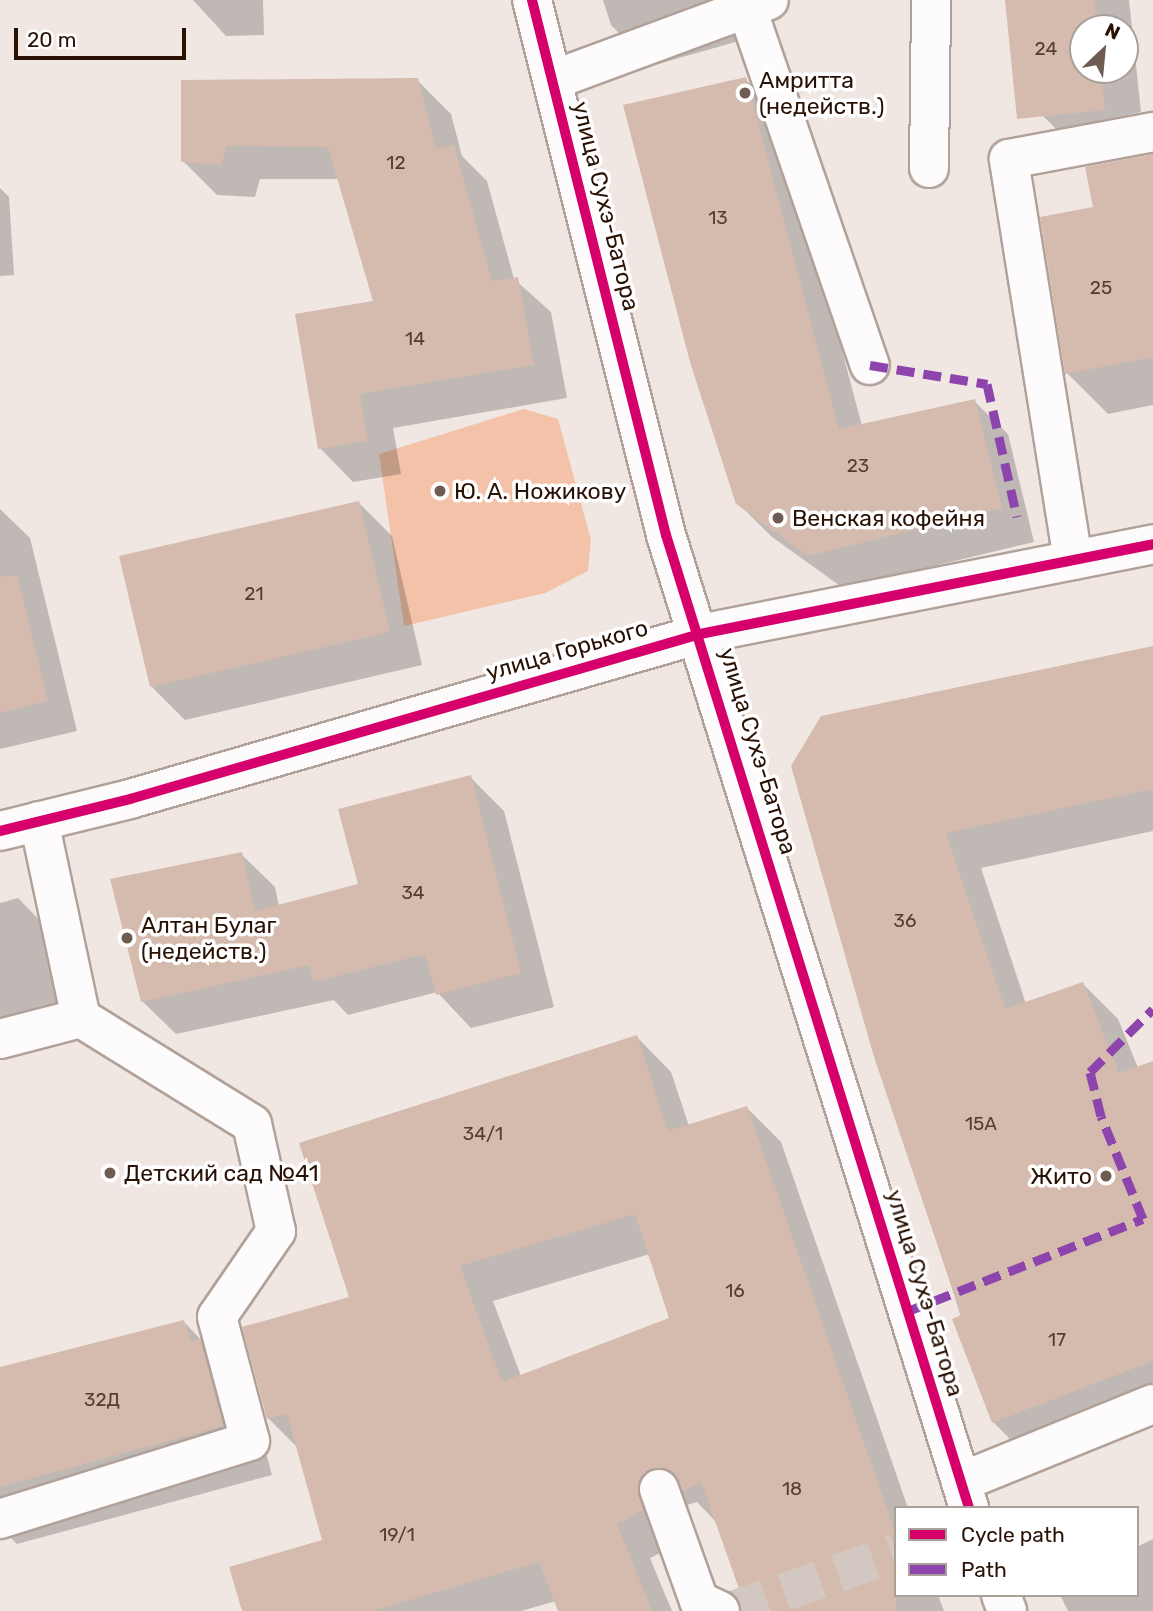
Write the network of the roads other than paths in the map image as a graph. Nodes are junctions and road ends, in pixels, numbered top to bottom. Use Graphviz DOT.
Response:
graph roads {
  1 [pos="532,0"];
  2 [pos="931,0"];
  3 [pos="753,4"];
  4 [pos="553,80"];
  5 [pos="1153,132"];
  6 [pos="929,168"];
  7 [pos="870,365"];
  8 [pos="1153,544"];
  9 [pos="1073,560"];
  10 [pos="700,634"];
  11 [pos="39,821"];
  12 [pos="0,831"];
  13 [pos="80,1018"];
  14 [pos="0,1040"];
  15 [pos="1153,1404"];
  16 [pos="659,1489"];
  17 [pos="965,1495"];
  18 [pos="0,1520"];
  19 [pos="720,1611"];
  1 -- 4 [label="street, улица Сухэ-Батора"];
  2 -- 6 [label="street"];
  3 -- 4 [label="street"];
  3 -- 7 [label="street"];
  4 -- 10 [label="street, улица Сухэ-Батора"];
  5 -- 9 [label="street"];
  8 -- 9 [label="street, улица Горького"];
  9 -- 10 [label="street, улица Горького"];
  10 -- 11 [label="street, улица Горького"];
  10 -- 17 [label="street, улица Сухэ-Батора"];
  11 -- 12 [label="street, улица Горького"];
  11 -- 13 [label="street"];
  13 -- 14 [label="street"];
  13 -- 18 [label="street"];
  15 -- 17 [label="street"];
  16 -- 19 [label="street"];
}
